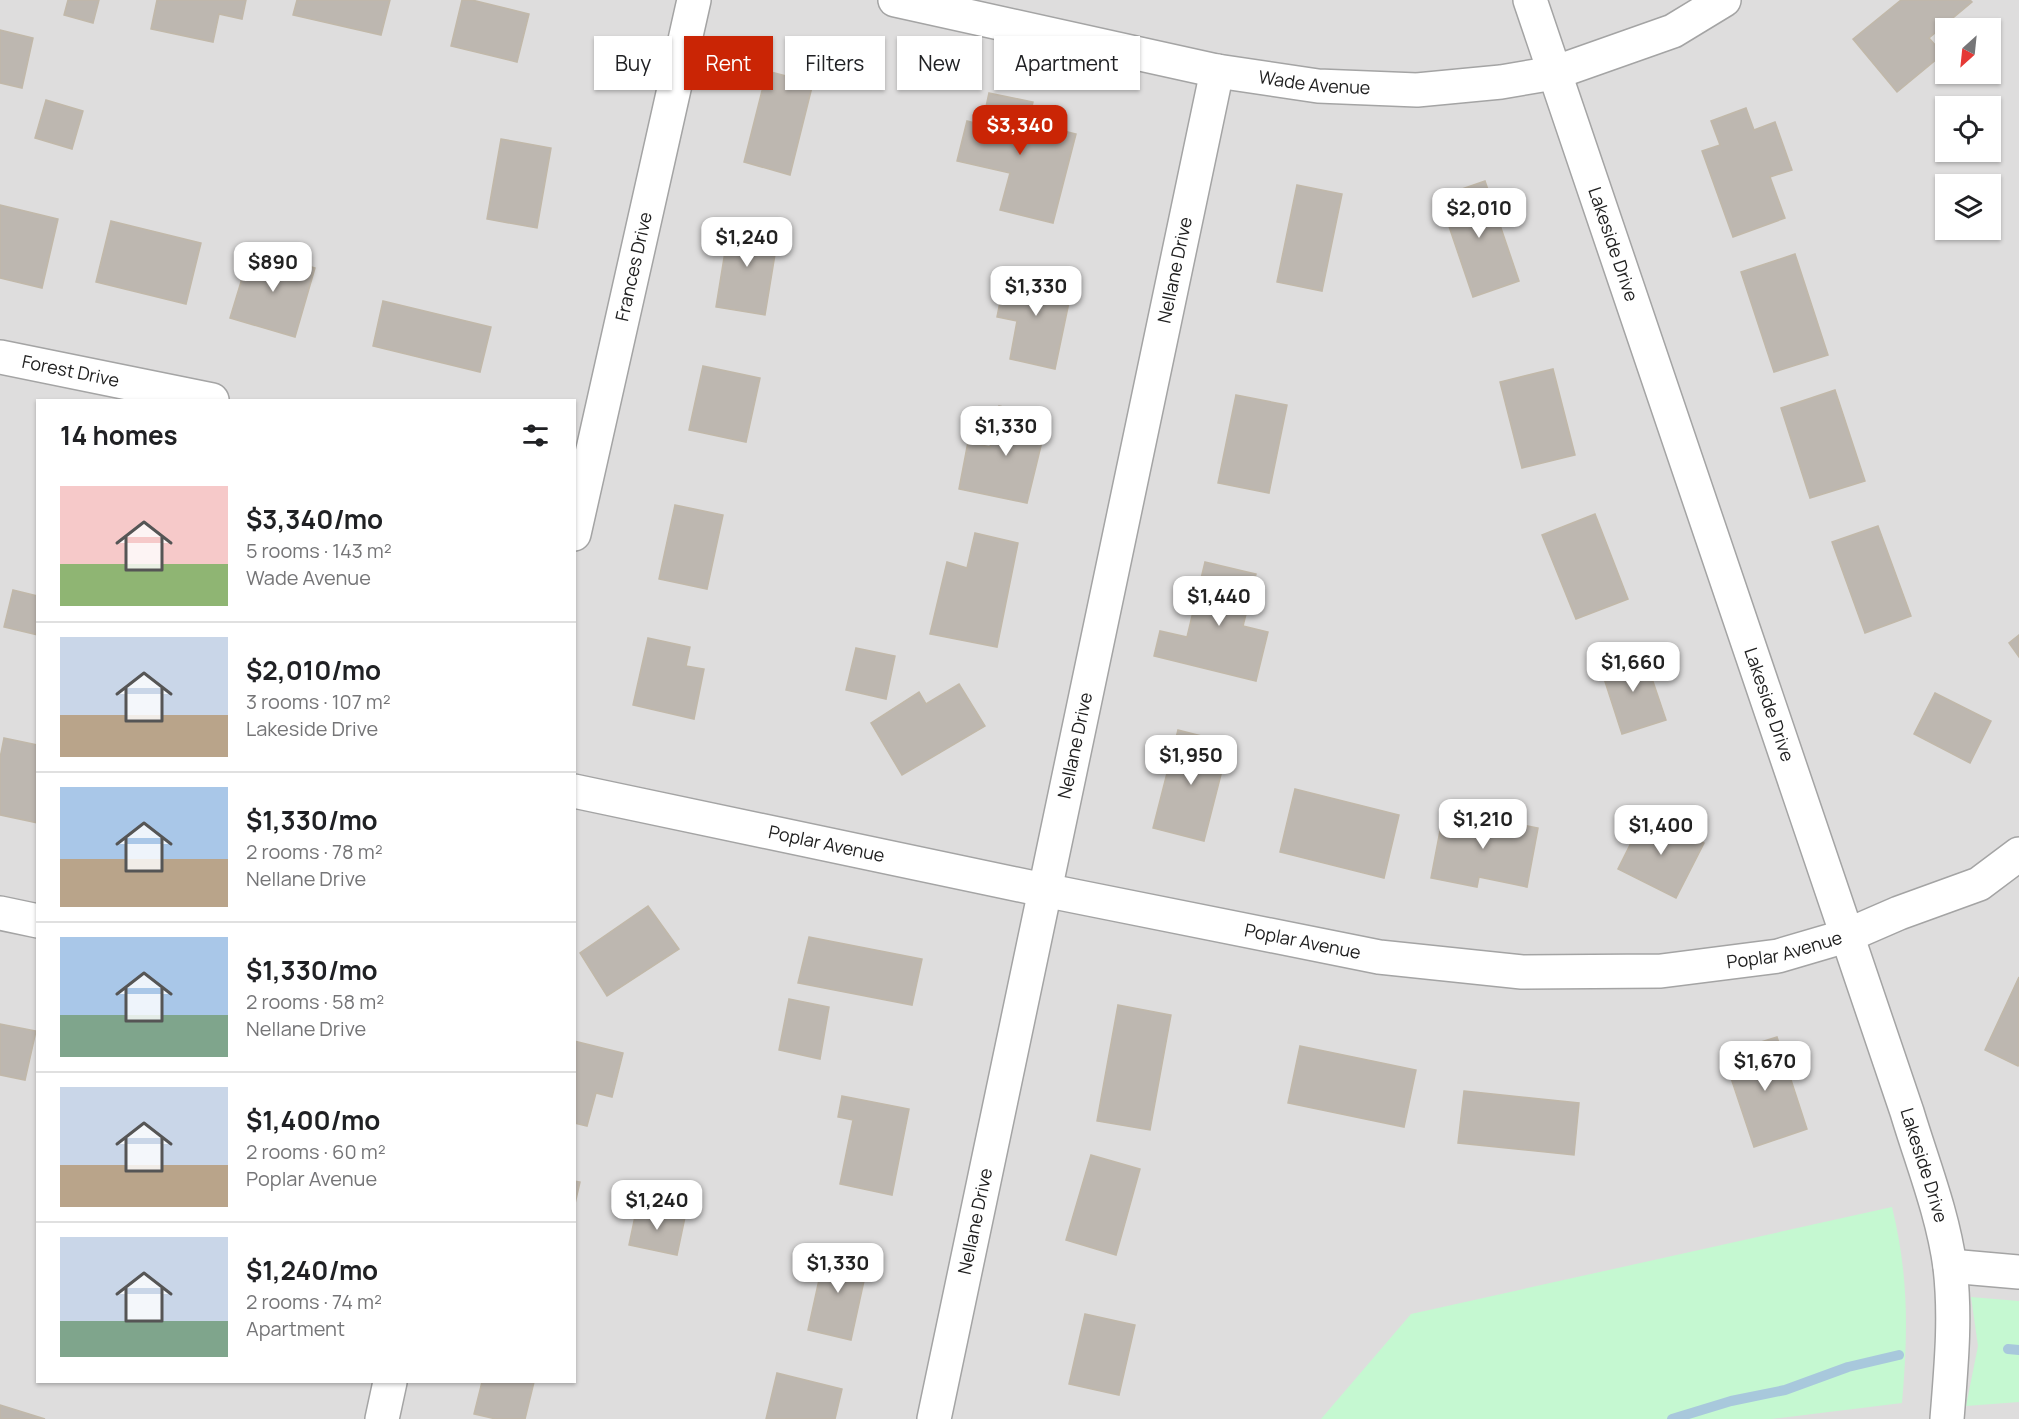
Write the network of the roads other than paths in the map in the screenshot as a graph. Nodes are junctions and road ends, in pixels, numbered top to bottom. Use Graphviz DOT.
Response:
graph roads {
  1 [pos="694,0"];
  2 [pos="895,0"];
  3 [pos="1530,0"];
  4 [pos="1724,0"];
  5 [pos="1217,71"];
  6 [pos="1554,73"];
  7 [pos="0,357"];
  8 [pos="207,399"];
  9 [pos="581,477"];
  10 [pos="576,518"];
  11 [pos="576,791"];
  12 [pos="2019,854"];
  13 [pos="1044,890"];
  14 [pos="0,913"];
  15 [pos="36,921"];
  16 [pos="1846,936"];
  17 [pos="1950,1266"];
  18 [pos="2019,1272"];
  19 [pos="390,1383"];
  20 [pos="382,1419"];
  21 [pos="934,1419"];
  22 [pos="1947,1419"];
  1 -- 9 [label="street, Frances Drive"];
  2 -- 5 [label="street, Wade Avenue"];
  3 -- 6 [label="street, Lakeside Drive"];
  4 -- 6 [label="street, Wade Avenue"];
  5 -- 6 [label="street, Wade Avenue"];
  5 -- 13 [label="street, Nellane Drive"];
  6 -- 16 [label="street, Lakeside Drive"];
  7 -- 8 [label="street, Forest Drive"];
  9 -- 10 [label="street, Frances Drive"];
  11 -- 13 [label="street, Poplar Avenue"];
  12 -- 16 [label="street, Poplar Avenue"];
  13 -- 16 [label="street, Poplar Avenue"];
  13 -- 21 [label="street, Nellane Drive"];
  14 -- 15 [label="street"];
  16 -- 17 [label="street, Lakeside Drive"];
  17 -- 18 [label="street"];
  17 -- 22 [label="street, Lakeside Drive"];
  19 -- 20 [label="street"];
}
